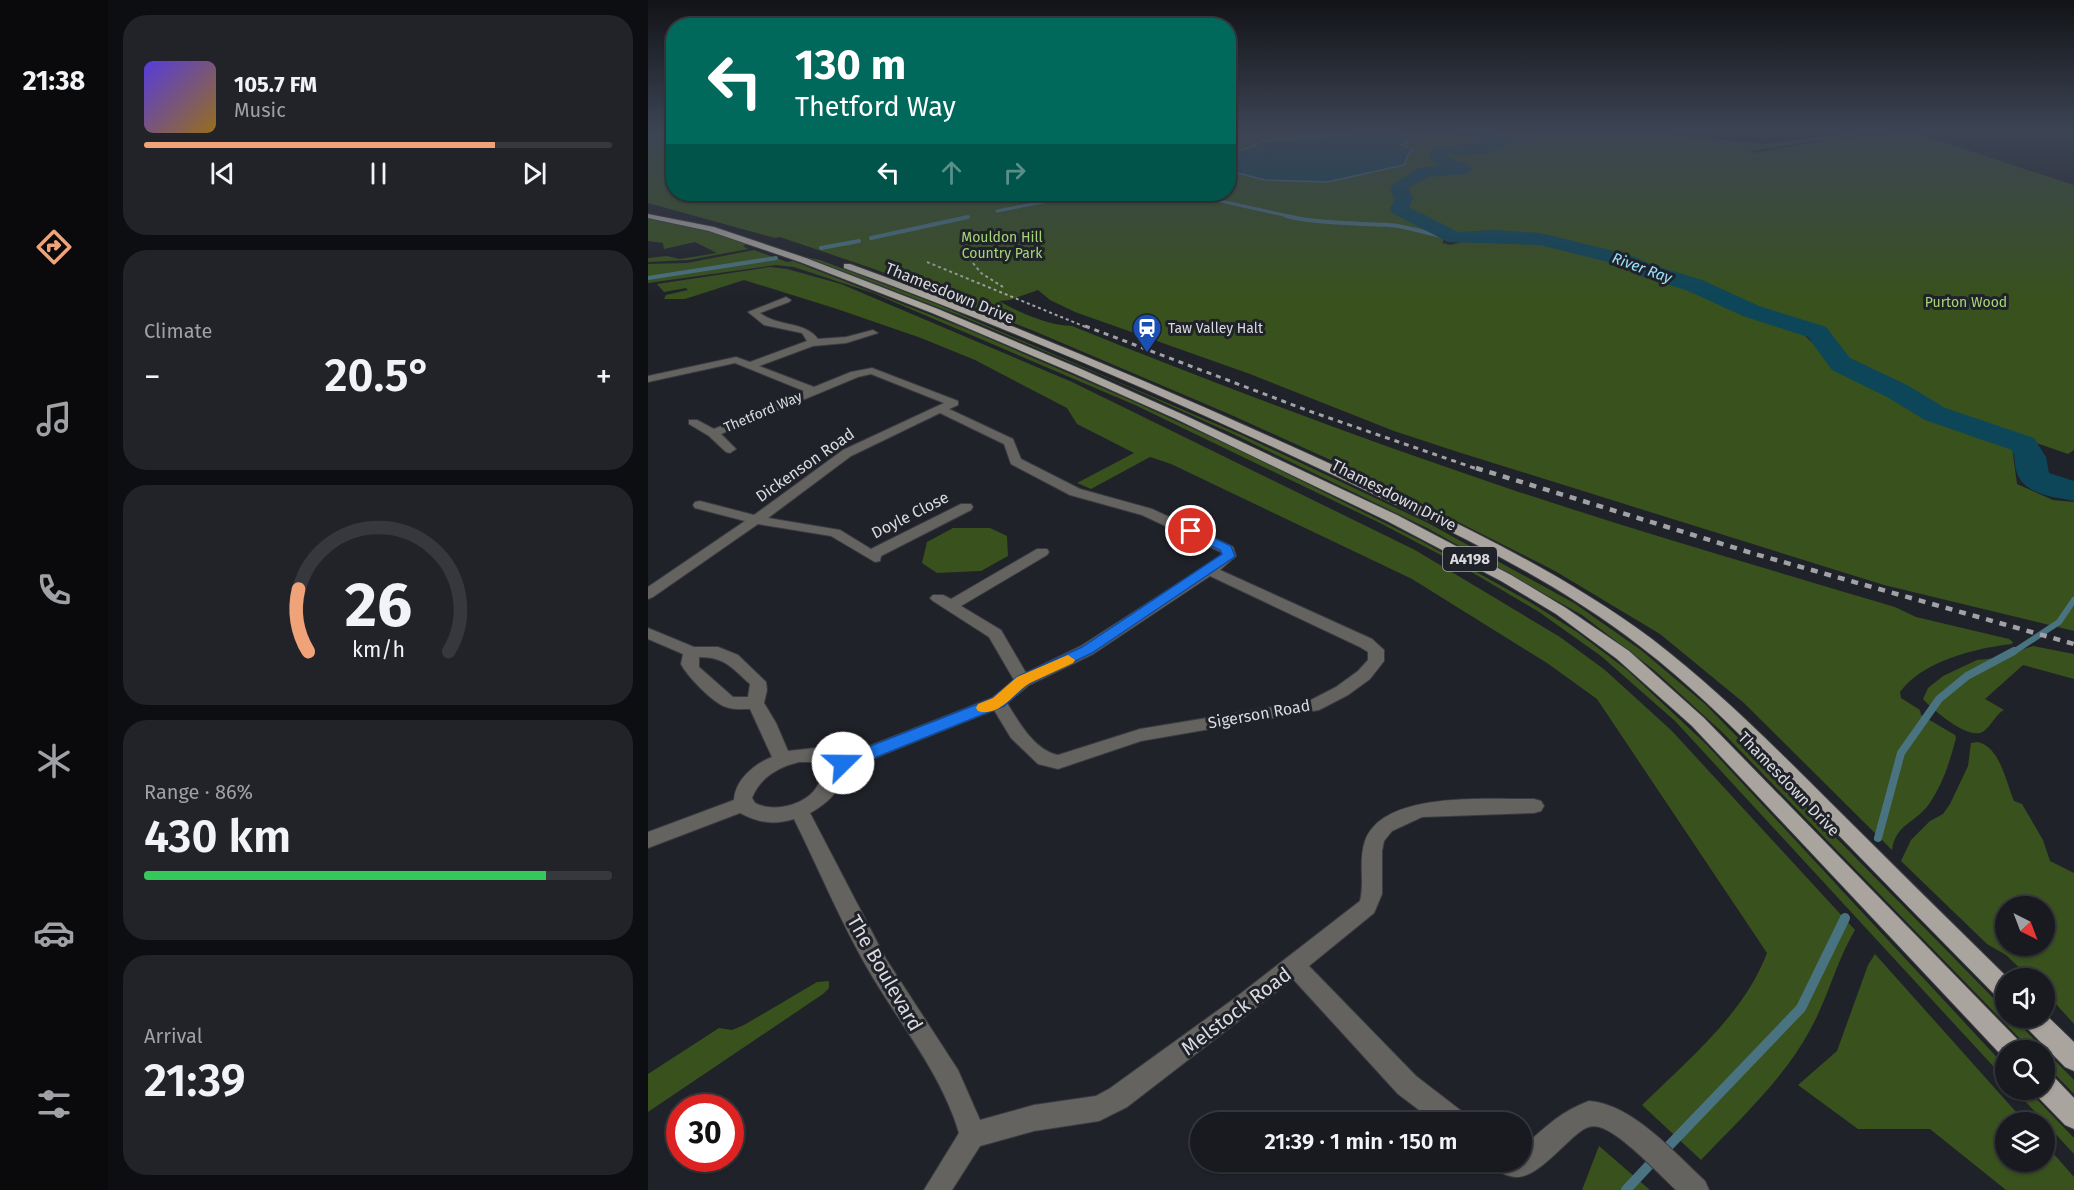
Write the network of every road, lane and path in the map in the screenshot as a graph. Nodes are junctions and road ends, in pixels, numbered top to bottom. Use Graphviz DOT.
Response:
graph roads {
  1 [pos="648,207"];
  2 [pos="648,214"];
  3 [pos="756,239"];
  4 [pos="771,239"];
  5 [pos="786,300"];
  6 [pos="873,333"];
  7 [pos="812,343"];
  8 [pos="751,365"];
  9 [pos="648,379"];
  10 [pos="814,390"];
  11 [pos="940,409"];
  12 [pos="693,422"];
  13 [pos="713,433"];
  14 [pos="730,448"];
  15 [pos="700,505"];
  16 [pos="966,507"];
  17 [pos="756,520"];
  18 [pos="1042,552"];
  19 [pos="1209,570"];
  20 [pos="648,594"];
  21 [pos="648,633"];
  22 [pos="692,652"];
  23 [pos="1023,681"];
  24 [pos="998,702"];
  25 [pos="755,703"];
  26 [pos="782,760"];
  27 [pos="832,768"];
  28 [pos="744,804"];
  29 [pos="1534,806"];
  30 [pos="799,810"];
  31 [pos="648,840"];
  32 [pos="1294,965"];
  33 [pos="1995,979"];
  34 [pos="2043,1028"];
  35 [pos="2002,1040"];
  36 [pos="2074,1059"];
  37 [pos="2055,1096"];
  38 [pos="1442,1112"];
  39 [pos="2074,1116"];
  40 [pos="972,1136"];
  41 [pos="1532,1157"];
  42 [pos="1688,1183"];
  43 [pos="937,1190"];
  1 -- 3 [label="main road, Thamesdown Drive / A4198"];
  2 -- 3 [label="main road, Thamesdown Drive / A4198"];
  3 -- 35 [label="main road, Thamesdown Drive / A4198"];
  4 -- 33 [label="main road, Thamesdown Drive / A4198"];
  5 -- 7 [label="street"];
  6 -- 7 [label="street"];
  7 -- 8 [label="street"];
  8 -- 9 [label="street, Thetford Way"];
  8 -- 10 [label="street, Thetford Way"];
  10 -- 11 [label="street, Thetford Way"];
  10 -- 13 [label="street, Thetford Way"];
  11 -- 17 [label="street, Dickenson Road"];
  11 -- 19 [label="street"];
  12 -- 13 [label="street, Thetford Way"];
  13 -- 14 [label="street, Thetford Way"];
  15 -- 17 [label="street, Dickenson Road"];
  16 -- 17 [label="street, Doyle Close"];
  17 -- 20 [label="street, Dickenson Road"];
  18 -- 23 [label="street"];
  19 -- 23 [label="street"];
  19 -- 24 [label="street, Sigerson Road"];
  21 -- 22 [label="street"];
  22 -- 25 [label="street"];
  22 -- 25 [label="street"];
  23 -- 24 [label="street"];
  24 -- 27 [label="street"];
  25 -- 26 [label="street"];
  26 -- 27 [label="street"];
  26 -- 28 [label="street"];
  27 -- 30 [label="street"];
  28 -- 30 [label="street"];
  28 -- 31 [label="street"];
  29 -- 32 [label="street"];
  30 -- 40 [label="street, The Boulevard"];
  32 -- 38 [label="street, Melstock Road"];
  32 -- 40 [label="street, Melstock Road"];
  34 -- 36 [label="main road"];
  37 -- 39 [label="main road"];
  40 -- 43 [label="street"];
  41 -- 42 [label="street"];
}
